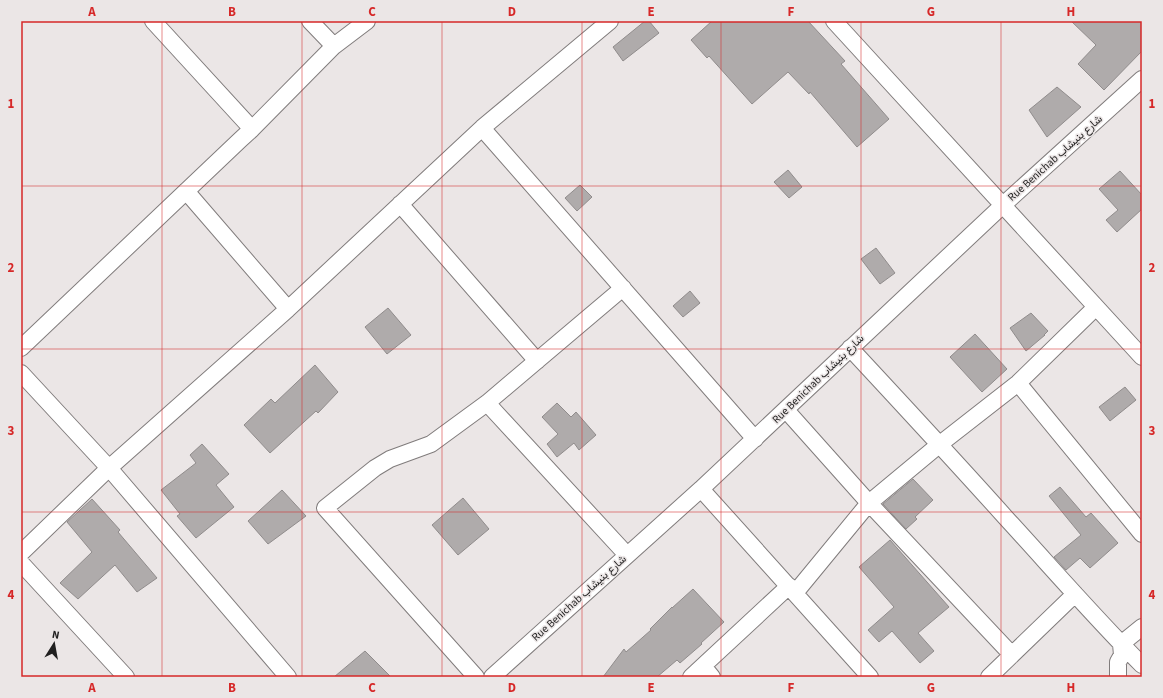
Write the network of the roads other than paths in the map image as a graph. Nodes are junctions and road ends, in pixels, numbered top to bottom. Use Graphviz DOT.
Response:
graph roads {
  1 [pos="153,21"];
  2 [pos="310,21"];
  3 [pos="367,21"];
  4 [pos="610,21"];
  5 [pos="834,21"];
  6 [pos="334,46"];
  7 [pos="1142,79"];
  8 [pos="482,128"];
  9 [pos="252,129"];
  10 [pos="186,191"];
  11 [pos="400,204"];
  12 [pos="1003,205"];
  13 [pos="623,288"];
  14 [pos="1096,307"];
  15 [pos="288,309"];
  16 [pos="21,348"];
  17 [pos="850,348"];
  18 [pos="1142,358"];
  19 [pos="537,361"];
  20 [pos="21,372"];
  21 [pos="1018,383"];
  22 [pos="487,403"];
  23 [pos="786,410"];
  24 [pos="755,439"];
  25 [pos="940,444"];
  26 [pos="109,468"];
  27 [pos="701,489"];
  28 [pos="869,503"];
  29 [pos="1142,534"];
  30 [pos="21,553"];
  31 [pos="627,555"];
  32 [pos="21,564"];
  33 [pos="792,590"];
  34 [pos="1075,594"];
  35 [pos="1142,627"];
  36 [pos="1122,644"];
  37 [pos="1012,655"];
  38 [pos="1142,665"];
  39 [pos="702,673"];
  40 [pos="126,677"];
  41 [pos="288,677"];
  42 [pos="476,677"];
  43 [pos="492,677"];
  44 [pos="870,677"];
  45 [pos="990,677"];
  46 [pos="1118,677"];
  1 -- 9 [label="street"];
  2 -- 6 [label="street"];
  3 -- 6 [label="street"];
  4 -- 8 [label="street"];
  5 -- 12 [label="street"];
  6 -- 9 [label="street"];
  7 -- 12 [label="street, Rue Benichab شارع بنيشاب"];
  8 -- 11 [label="street"];
  8 -- 13 [label="street"];
  9 -- 10 [label="street"];
  10 -- 15 [label="street"];
  10 -- 16 [label="street"];
  11 -- 15 [label="street"];
  11 -- 19 [label="street"];
  12 -- 14 [label="street"];
  12 -- 17 [label="street, Rue Benichab شارع بنيشاب"];
  13 -- 19 [label="street"];
  13 -- 24 [label="street"];
  14 -- 18 [label="street"];
  14 -- 21 [label="street"];
  15 -- 26 [label="street"];
  17 -- 23 [label="street, Rue Benichab شارع بنيشاب"];
  17 -- 25 [label="street"];
  19 -- 22 [label="street"];
  20 -- 26 [label="street"];
  21 -- 25 [label="street"];
  21 -- 29 [label="street"];
  22 -- 31 [label="street"];
  22 -- 42 [label="street"];
  23 -- 24 [label="street, Rue Benichab شارع بنيشاب"];
  23 -- 28 [label="street"];
  24 -- 27 [label="street, Rue Benichab شارع بنيشاب"];
  25 -- 28 [label="street"];
  25 -- 34 [label="street"];
  26 -- 30 [label="street"];
  26 -- 41 [label="street"];
  27 -- 31 [label="street, Rue Benichab شارع بنيشاب"];
  27 -- 33 [label="street"];
  28 -- 33 [label="street"];
  28 -- 37 [label="street"];
  31 -- 43 [label="street, Rue Benichab شارع بنيشاب"];
  32 -- 40 [label="street"];
  33 -- 39 [label="street"];
  33 -- 44 [label="street"];
  34 -- 36 [label="street"];
  34 -- 37 [label="street"];
  35 -- 36 [label="street"];
  36 -- 38 [label="street"];
  36 -- 46 [label="street"];
  37 -- 45 [label="street"];
}
